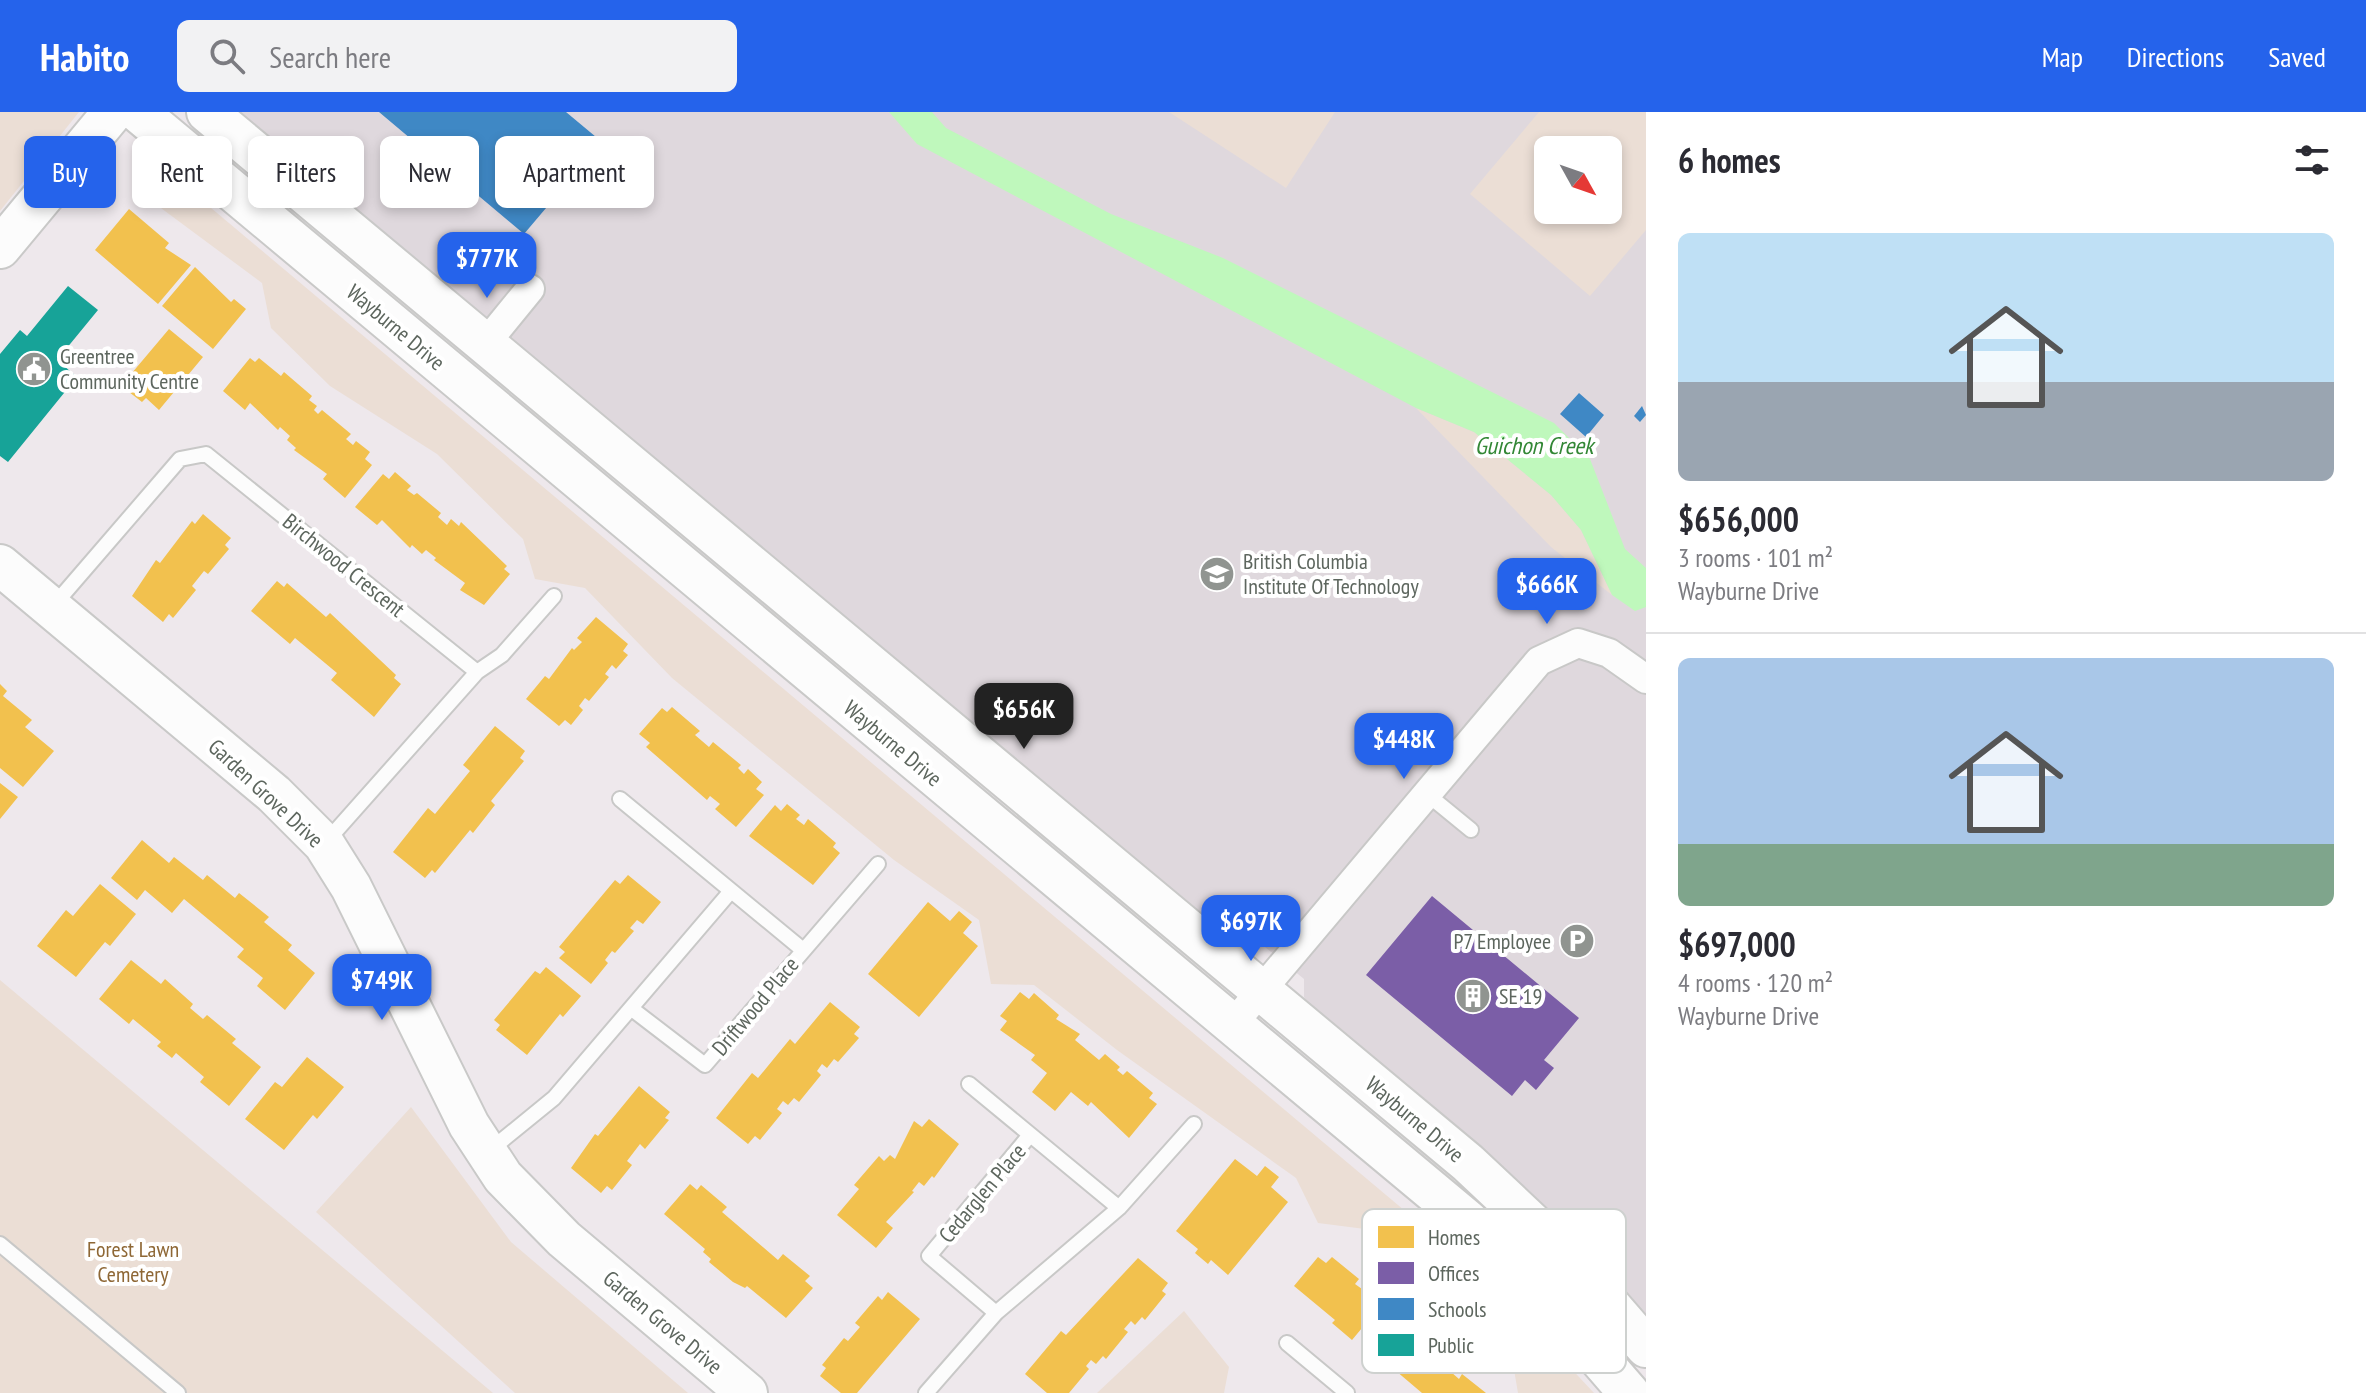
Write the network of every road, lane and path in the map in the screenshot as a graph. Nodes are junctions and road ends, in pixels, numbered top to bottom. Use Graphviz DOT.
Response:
graph roads {
  1 [pos="113,112"];
  2 [pos="138,112"];
  3 [pos="207,112"];
  4 [pos="0,248"];
  5 [pos="530,289"];
  6 [pos="485,344"];
  7 [pos="0,565"];
  8 [pos="554,596"];
  9 [pos="52,608"];
  10 [pos="477,672"];
  11 [pos="1646,679"];
  12 [pos="1427,794"];
  13 [pos="620,799"];
  14 [pos="1471,830"];
  15 [pos="324,844"];
  16 [pos="878,864"];
  17 [pos="731,891"];
  18 [pos="803,950"];
  19 [pos="1261,990"];
  20 [pos="632,1009"];
  21 [pos="1232,1025"];
  22 [pos="969,1084"];
  23 [pos="1194,1124"];
  24 [pos="1030,1135"];
  25 [pos="486,1153"];
  26 [pos="1119,1208"];
  27 [pos="1451,1209"];
  28 [pos="1519,1209"];
  29 [pos="0,1244"];
  30 [pos="996,1313"];
  31 [pos="1626,1324"];
  32 [pos="1287,1343"];
  33 [pos="1646,1347"];
  34 [pos="1613,1373"];
  35 [pos="178,1393"];
  36 [pos="747,1393"];
  37 [pos="926,1393"];
  38 [pos="1347,1393"];
  39 [pos="1629,1393"];
  1 -- 4 [label="street"];
  2 -- 21 [label="street, Wayburne Drive"];
  3 -- 6 [label="street, Wayburne Drive"];
  5 -- 6 [label="street"];
  6 -- 19 [label="street, Wayburne Drive"];
  7 -- 9 [label="street, Garden Grove Drive"];
  8 -- 10 [label="lane"];
  9 -- 10 [label="lane, Birchwood Crescent"];
  9 -- 15 [label="street, Garden Grove Drive"];
  10 -- 15 [label="lane"];
  11 -- 12 [label="street"];
  12 -- 14 [label="lane"];
  12 -- 19 [label="street"];
  13 -- 17 [label="lane, Driftwood Place"];
  15 -- 25 [label="street, Garden Grove Drive"];
  16 -- 18 [label="lane, Driftwood Place"];
  17 -- 18 [label="lane, Driftwood Place"];
  17 -- 20 [label="lane"];
  18 -- 20 [label="lane, Driftwood Place"];
  19 -- 21 [label="street"];
  19 -- 28 [label="street, Wayburne Drive"];
  20 -- 25 [label="lane"];
  21 -- 27 [label="street, Wayburne Drive"];
  22 -- 24 [label="lane, Cedarglen Place"];
  23 -- 26 [label="lane"];
  24 -- 26 [label="lane, Cedarglen Place"];
  24 -- 30 [label="lane, Cedarglen Place"];
  25 -- 36 [label="street, Garden Grove Drive"];
  26 -- 30 [label="lane"];
  29 -- 35 [label="lane"];
  30 -- 37 [label="lane"];
  31 -- 33 [label="street, Wayburne Drive"];
  32 -- 38 [label="lane"];
  34 -- 39 [label="street, Wayburne Drive"];
}
